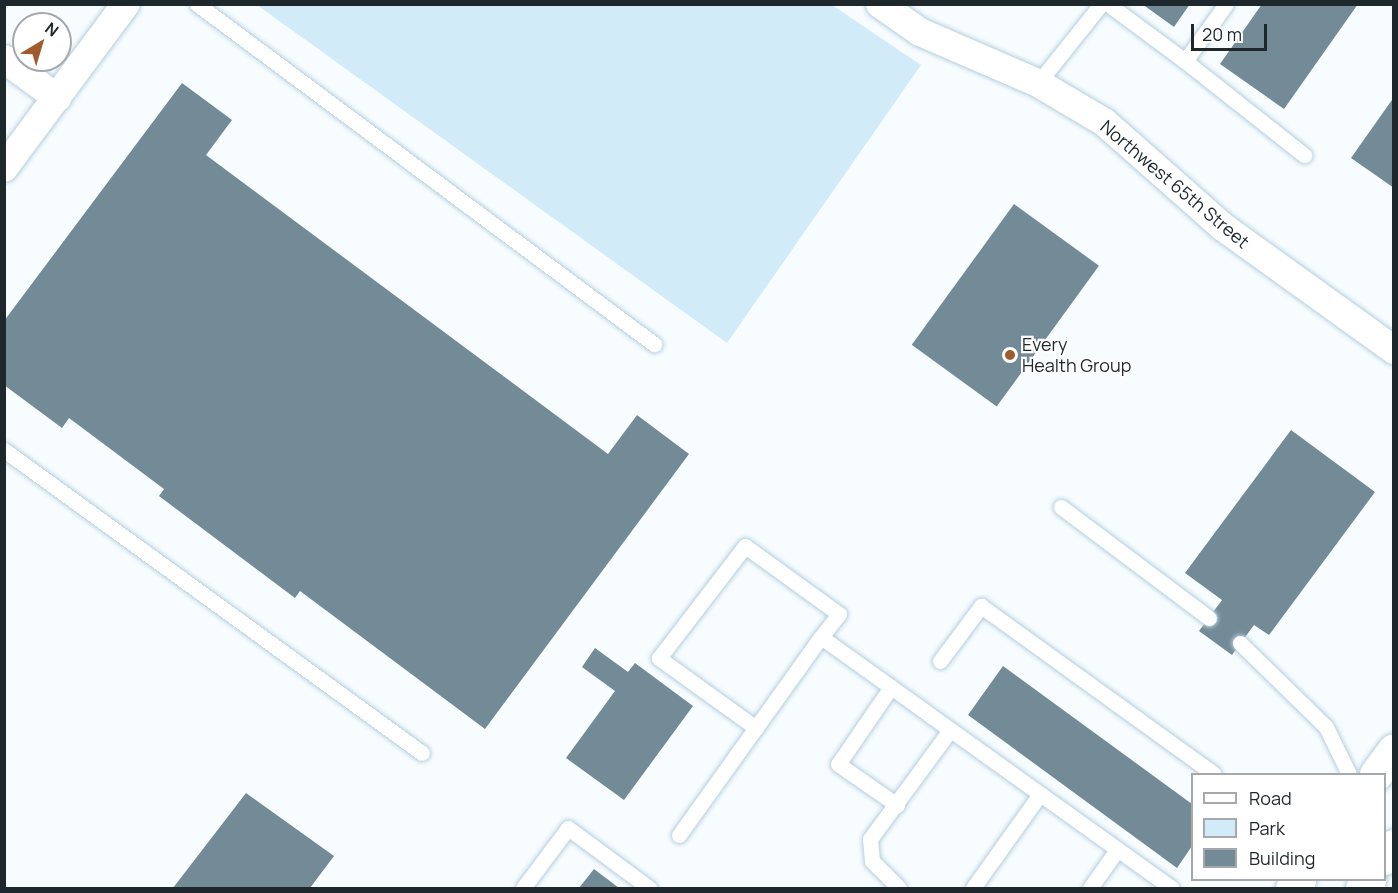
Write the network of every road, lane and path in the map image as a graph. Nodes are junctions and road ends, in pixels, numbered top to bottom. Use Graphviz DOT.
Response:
graph roads {
  1 [pos="126,4"];
  2 [pos="197,4"];
  3 [pos="880,4"];
  4 [pos="1101,4"];
  5 [pos="1108,4"];
  6 [pos="1226,4"];
  7 [pos="4,59"];
  8 [pos="1185,61"];
  9 [pos="1038,83"];
  10 [pos="57,98"];
  11 [pos="1304,155"];
  12 [pos="4,168"];
  13 [pos="654,344"];
  14 [pos="1394,350"];
  15 [pos="4,450"];
  16 [pos="1060,507"];
  17 [pos="1209,618"];
  18 [pos="821,637"];
  19 [pos="1240,643"];
  20 [pos="940,662"];
  21 [pos="891,687"];
  22 [pos="756,728"];
  23 [pos="950,730"];
  24 [pos="1394,750"];
  25 [pos="422,753"];
  26 [pos="1213,773"];
  27 [pos="1349,773"];
  28 [pos="1377,773"];
  29 [pos="1040,794"];
  30 [pos="897,805"];
  31 [pos="679,836"];
  32 [pos="1117,850"];
  33 [pos="523,888"];
  34 [pos="648,888"];
  35 [pos="899,888"];
  36 [pos="973,888"];
  37 [pos="1090,888"];
  38 [pos="1171,888"];
  1 -- 10 [label="street"];
  2 -- 13 [label="lane"];
  3 -- 9 [label="street, Northwest 65th Street"];
  4 -- 9 [label="lane"];
  5 -- 8 [label="lane"];
  6 -- 8 [label="lane"];
  7 -- 10 [label="street"];
  8 -- 11 [label="lane"];
  9 -- 14 [label="street, Northwest 65th Street"];
  10 -- 12 [label="street"];
  15 -- 25 [label="lane"];
  16 -- 17 [label="lane"];
  18 -- 21 [label="lane"];
  18 -- 22 [label="lane"];
  18 -- 22 [label="lane"];
  19 -- 27 [label="lane"];
  20 -- 26 [label="lane"];
  21 -- 23 [label="lane"];
  21 -- 30 [label="lane"];
  22 -- 31 [label="lane"];
  23 -- 29 [label="lane"];
  23 -- 30 [label="lane"];
  24 -- 28 [label="main road"];
  29 -- 32 [label="lane"];
  29 -- 36 [label="lane"];
  30 -- 35 [label="lane"];
  32 -- 37 [label="lane"];
  32 -- 38 [label="lane"];
  33 -- 34 [label="lane"];
}
